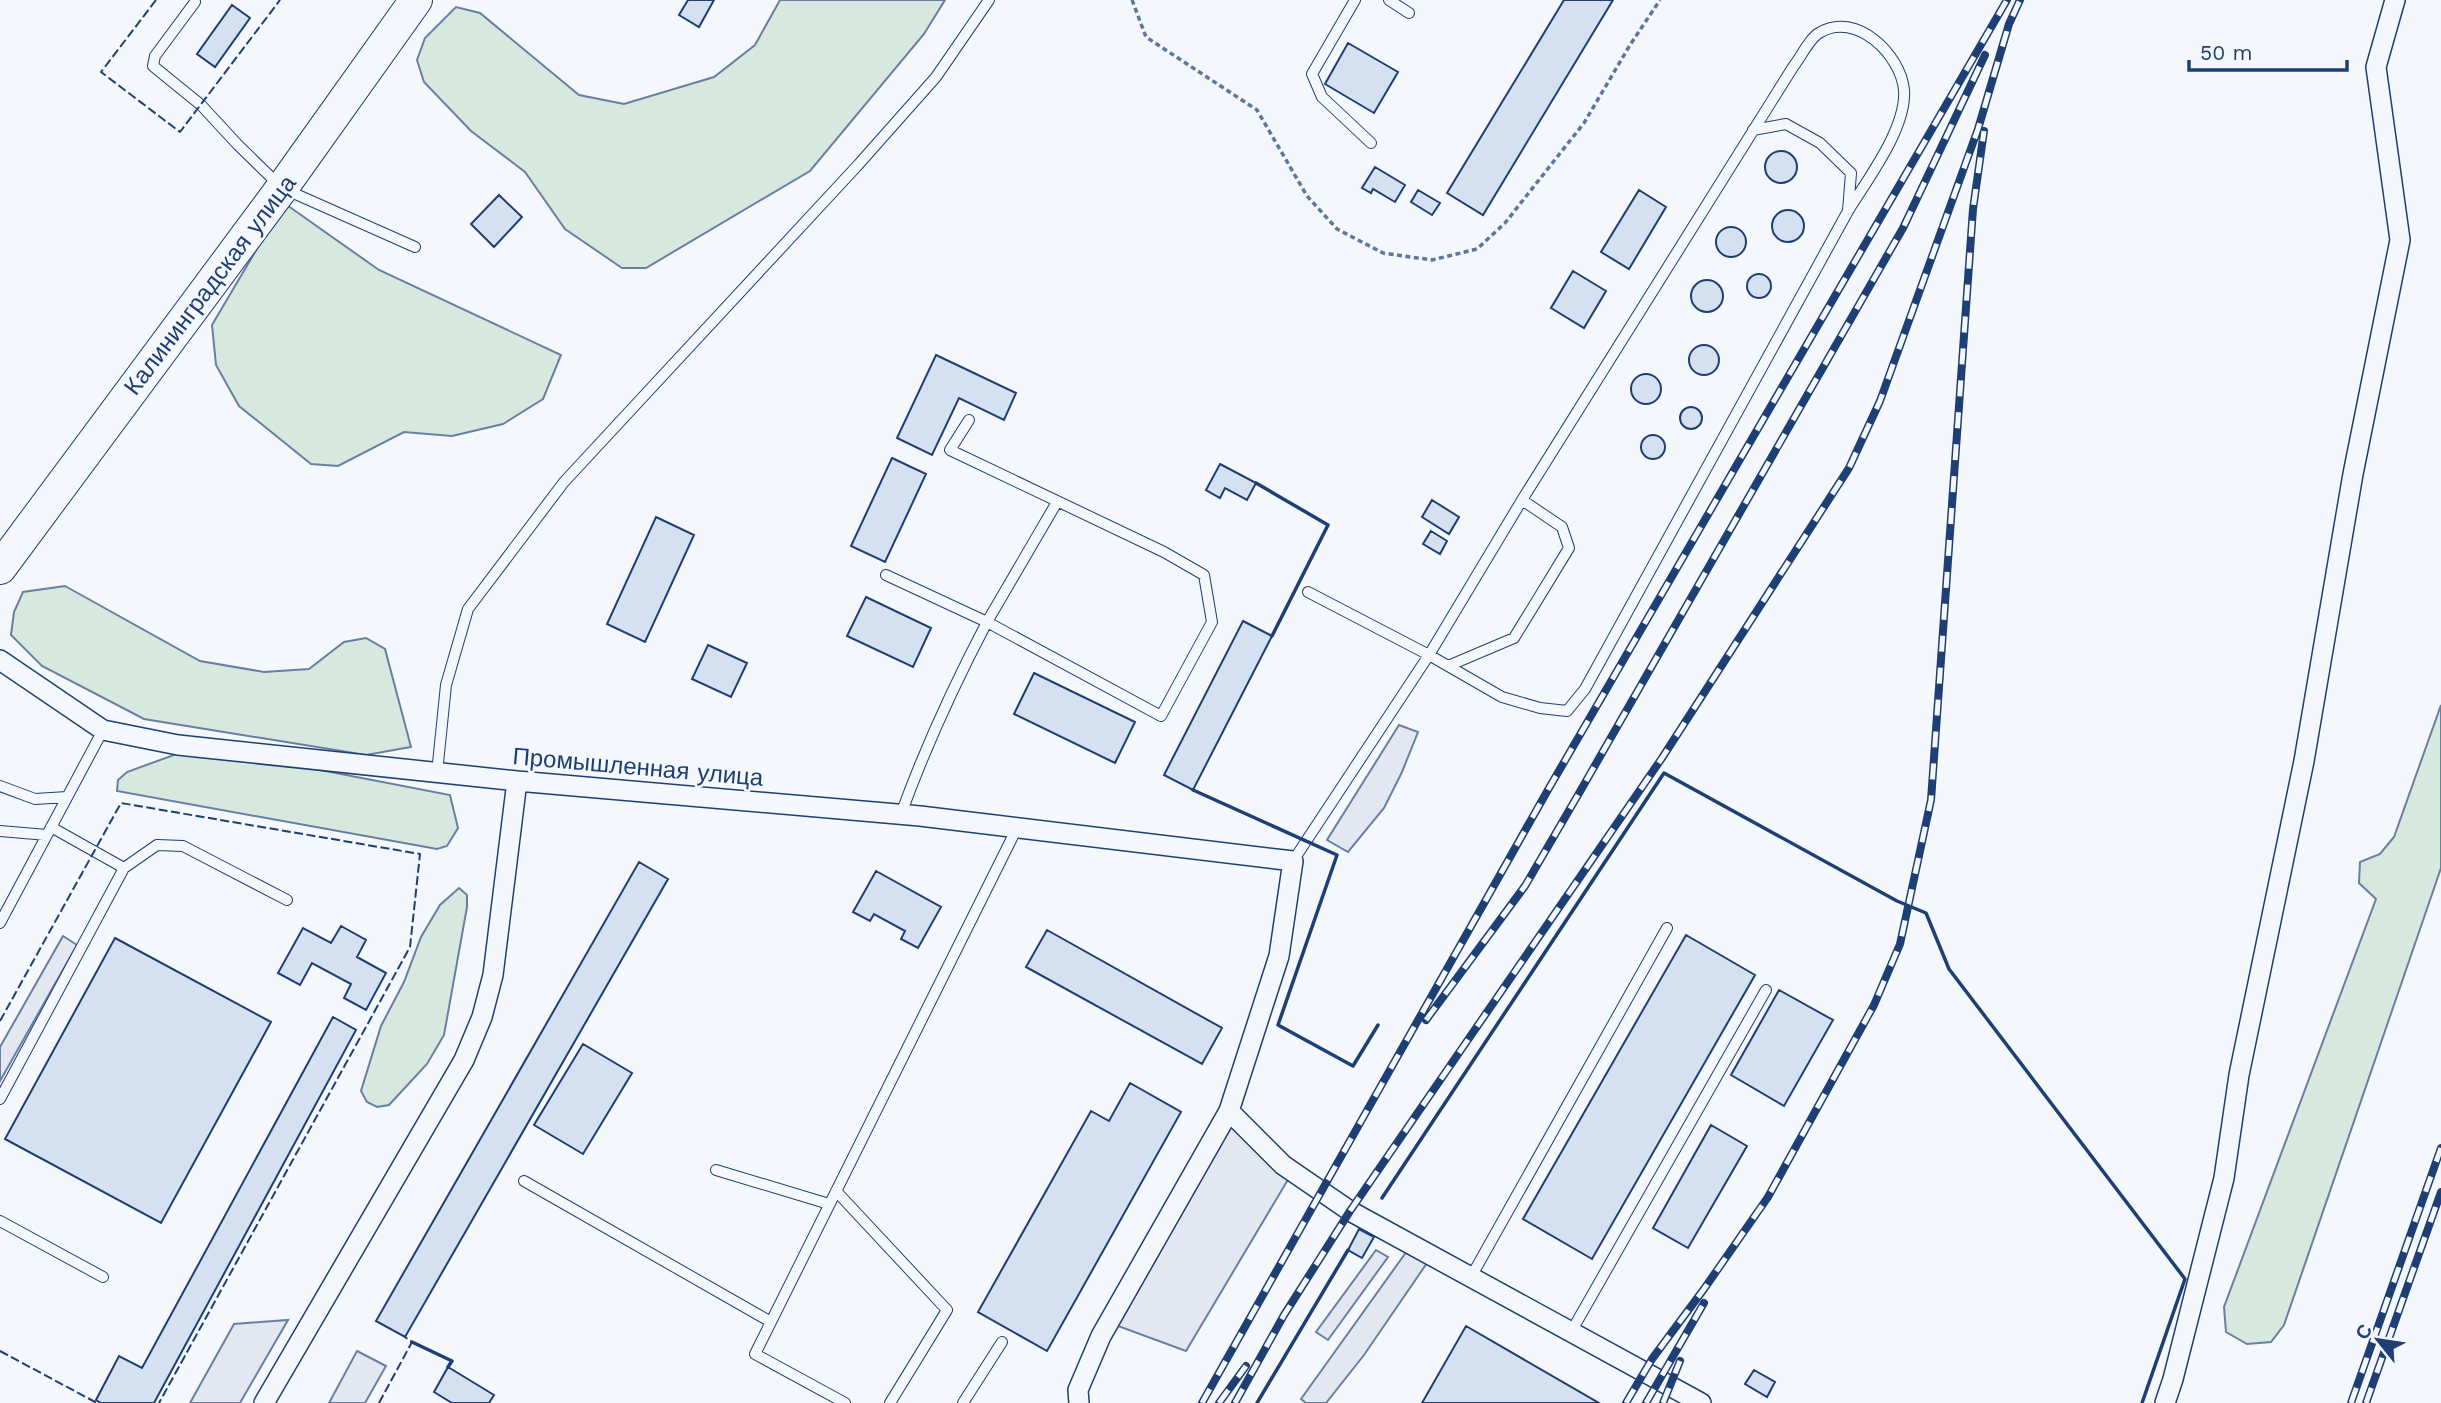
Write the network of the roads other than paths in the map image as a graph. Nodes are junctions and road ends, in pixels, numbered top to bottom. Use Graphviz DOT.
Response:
graph roads {
  1 [pos="416,0"];
  2 [pos="989,0"];
  3 [pos="1355,0"];
  4 [pos="1389,0"];
  5 [pos="2395,0"];
  6 [pos="195,2"];
  7 [pos="1409,13"];
  8 [pos="1753,131"];
  9 [pos="1371,143"];
  10 [pos="282,188"];
  11 [pos="1848,211"];
  12 [pos="415,247"];
  13 [pos="969,420"];
  14 [pos="1522,500"];
  15 [pos="1057,502"];
  16 [pos="0,568"];
  17 [pos="886,575"];
  18 [pos="1308,592"];
  19 [pos="987,622"];
  20 [pos="1429,654"];
  21 [pos="0,660"];
  22 [pos="1448,666"];
  23 [pos="103,730"];
  24 [pos="437,773"];
  25 [pos="517,782"];
  26 [pos="0,786"];
  27 [pos="67,797"];
  28 [pos="901,814"];
  29 [pos="1017,827"];
  30 [pos="0,831"];
  31 [pos="49,831"];
  32 [pos="1293,861"];
  33 [pos="124,868"];
  34 [pos="287,900"];
  35 [pos="0,923"];
  36 [pos="1667,928"];
  37 [pos="1766,990"];
  38 [pos="0,1098"];
  39 [pos="1229,1111"];
  40 [pos="716,1170"];
  41 [pos="524,1181"];
  42 [pos="836,1191"];
  43 [pos="830,1204"];
  44 [pos="0,1221"];
  45 [pos="103,1277"];
  46 [pos="1471,1277"];
  47 [pos="771,1322"];
  48 [pos="1571,1332"];
  49 [pos="1002,1342"];
  50 [pos="264,1403"];
  51 [pos="845,1403"];
  52 [pos="890,1403"];
  53 [pos="963,1403"];
  54 [pos="1079,1403"];
  55 [pos="1701,1403"];
  56 [pos="2165,1403"];
  1 -- 10 [label="highway, Калининградская улица"];
  2 -- 24 [label="lane"];
  3 -- 9 [label="lane"];
  4 -- 7 [label="lane"];
  5 -- 56 [label="street"];
  6 -- 10 [label="lane"];
  8 -- 11 [label="lane"];
  8 -- 11 [label="lane"];
  8 -- 14 [label="lane"];
  10 -- 12 [label="lane"];
  10 -- 16 [label="highway, Калининградская улица"];
  11 -- 22 [label="lane"];
  13 -- 15 [label="lane"];
  14 -- 20 [label="lane"];
  14 -- 22 [label="lane"];
  15 -- 19 [label="lane"];
  15 -- 19 [label="lane"];
  17 -- 19 [label="lane"];
  18 -- 20 [label="lane"];
  19 -- 28 [label="lane"];
  20 -- 22 [label="lane"];
  20 -- 32 [label="lane"];
  21 -- 23 [label="street, Промышленная улица"];
  23 -- 24 [label="street, Промышленная улица"];
  23 -- 27 [label="lane"];
  24 -- 25 [label="street, Промышленная улица"];
  25 -- 28 [label="street, Промышленная улица"];
  25 -- 50 [label="street"];
  26 -- 27 [label="lane"];
  27 -- 31 [label="lane"];
  28 -- 29 [label="street, Промышленная улица"];
  29 -- 32 [label="street, Промышленная улица"];
  29 -- 42 [label="lane"];
  30 -- 31 [label="lane"];
  31 -- 33 [label="lane"];
  31 -- 35 [label="lane"];
  32 -- 39 [label="street"];
  33 -- 34 [label="lane"];
  33 -- 38 [label="lane"];
  36 -- 46 [label="lane"];
  37 -- 48 [label="lane"];
  39 -- 46 [label="street"];
  39 -- 54 [label="street"];
  40 -- 43 [label="lane"];
  41 -- 47 [label="lane"];
  42 -- 43 [label="lane"];
  42 -- 52 [label="lane"];
  43 -- 47 [label="lane"];
  44 -- 45 [label="lane"];
  46 -- 48 [label="street"];
  47 -- 51 [label="lane"];
  48 -- 55 [label="street"];
  49 -- 53 [label="lane"];
}
